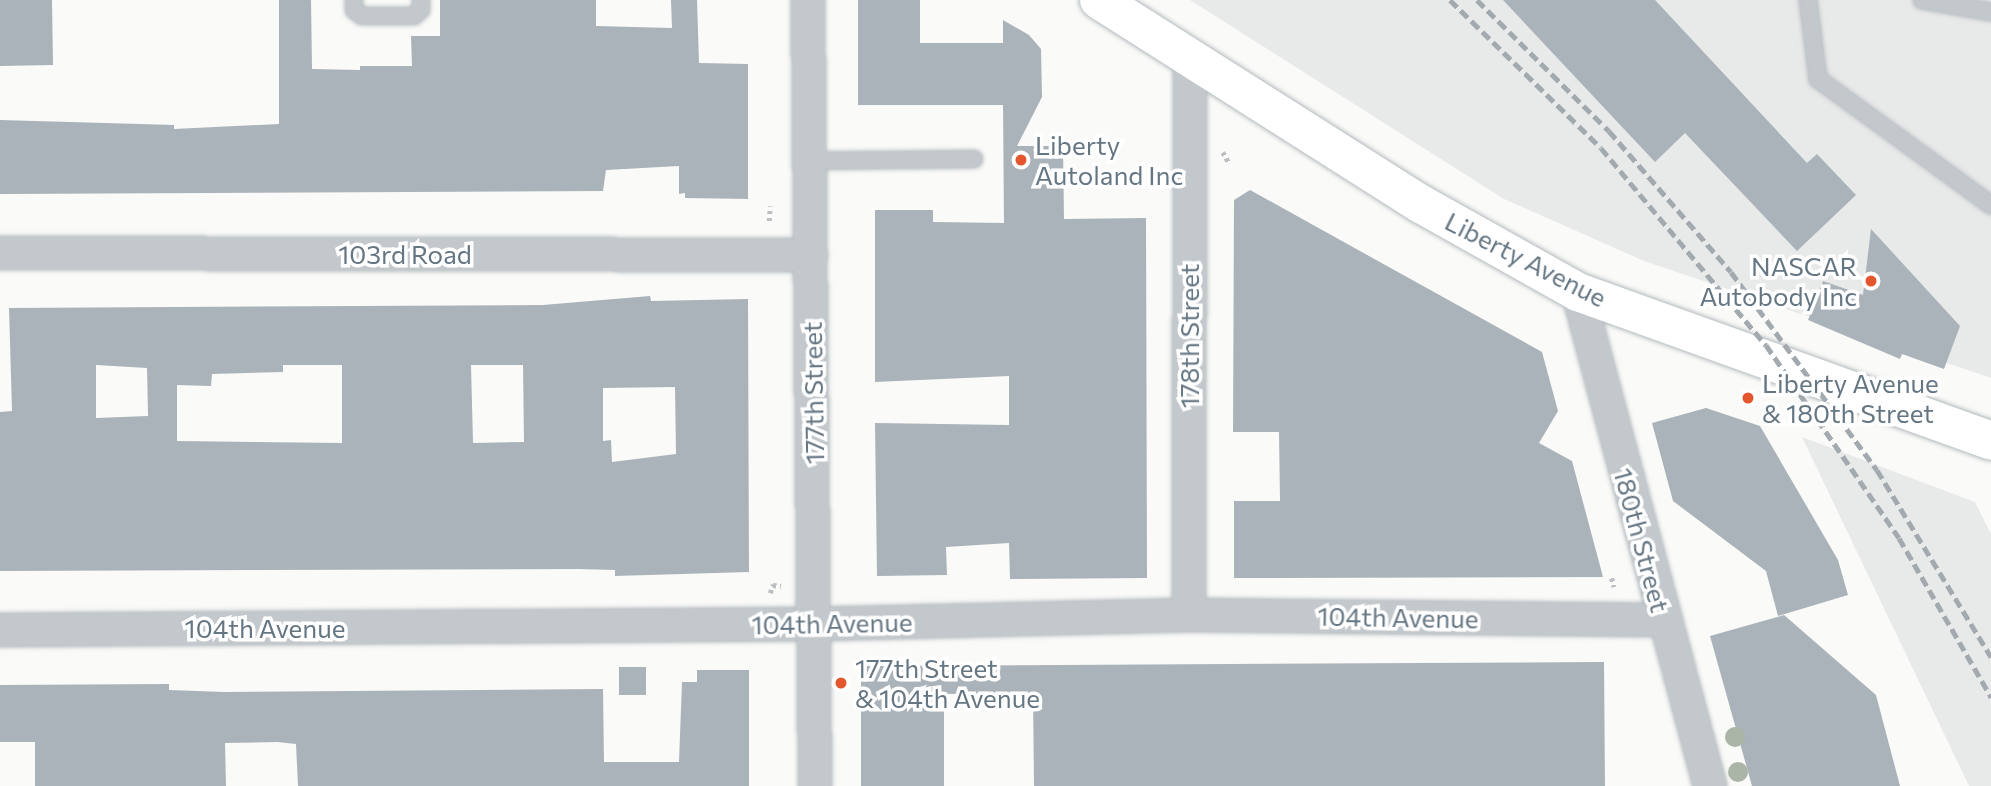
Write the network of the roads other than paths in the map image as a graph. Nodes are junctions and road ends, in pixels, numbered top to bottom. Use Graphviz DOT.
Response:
graph roads {
  1 [pos="354,0"];
  2 [pos="421,0"];
  3 [pos="808,0"];
  4 [pos="1099,0"];
  5 [pos="1808,0"];
  6 [pos="1922,0"];
  7 [pos="1991,12"];
  8 [pos="1190,57"];
  9 [pos="974,159"];
  10 [pos="810,161"];
  11 [pos="1991,205"];
  12 [pos="0,253"];
  13 [pos="811,255"];
  14 [pos="1578,292"];
  15 [pos="1991,441"];
  16 [pos="1189,615"];
  17 [pos="1663,620"];
  18 [pos="816,624"];
  19 [pos="0,630"];
  20 [pos="815,786"];
  21 [pos="1710,786"];
  1 -- 2 [label="lane"];
  3 -- 10 [label="street, 177th Street"];
  4 -- 8 [label="main road, Liberty Avenue"];
  5 -- 11 [label="lane"];
  6 -- 7 [label="lane"];
  8 -- 14 [label="main road, Liberty Avenue"];
  8 -- 16 [label="street, 178th Street"];
  9 -- 10 [label="lane"];
  10 -- 13 [label="street, 177th Street"];
  12 -- 13 [label="street, 103rd Road"];
  13 -- 18 [label="street, 177th Street"];
  14 -- 15 [label="main road, Liberty Avenue"];
  14 -- 17 [label="street, 180th Street"];
  16 -- 17 [label="street, 104th Avenue"];
  16 -- 18 [label="street, 104th Avenue"];
  17 -- 21 [label="street, 180th Street"];
  18 -- 19 [label="street, 104th Avenue"];
  18 -- 20 [label="street, 177th Street"];
}
